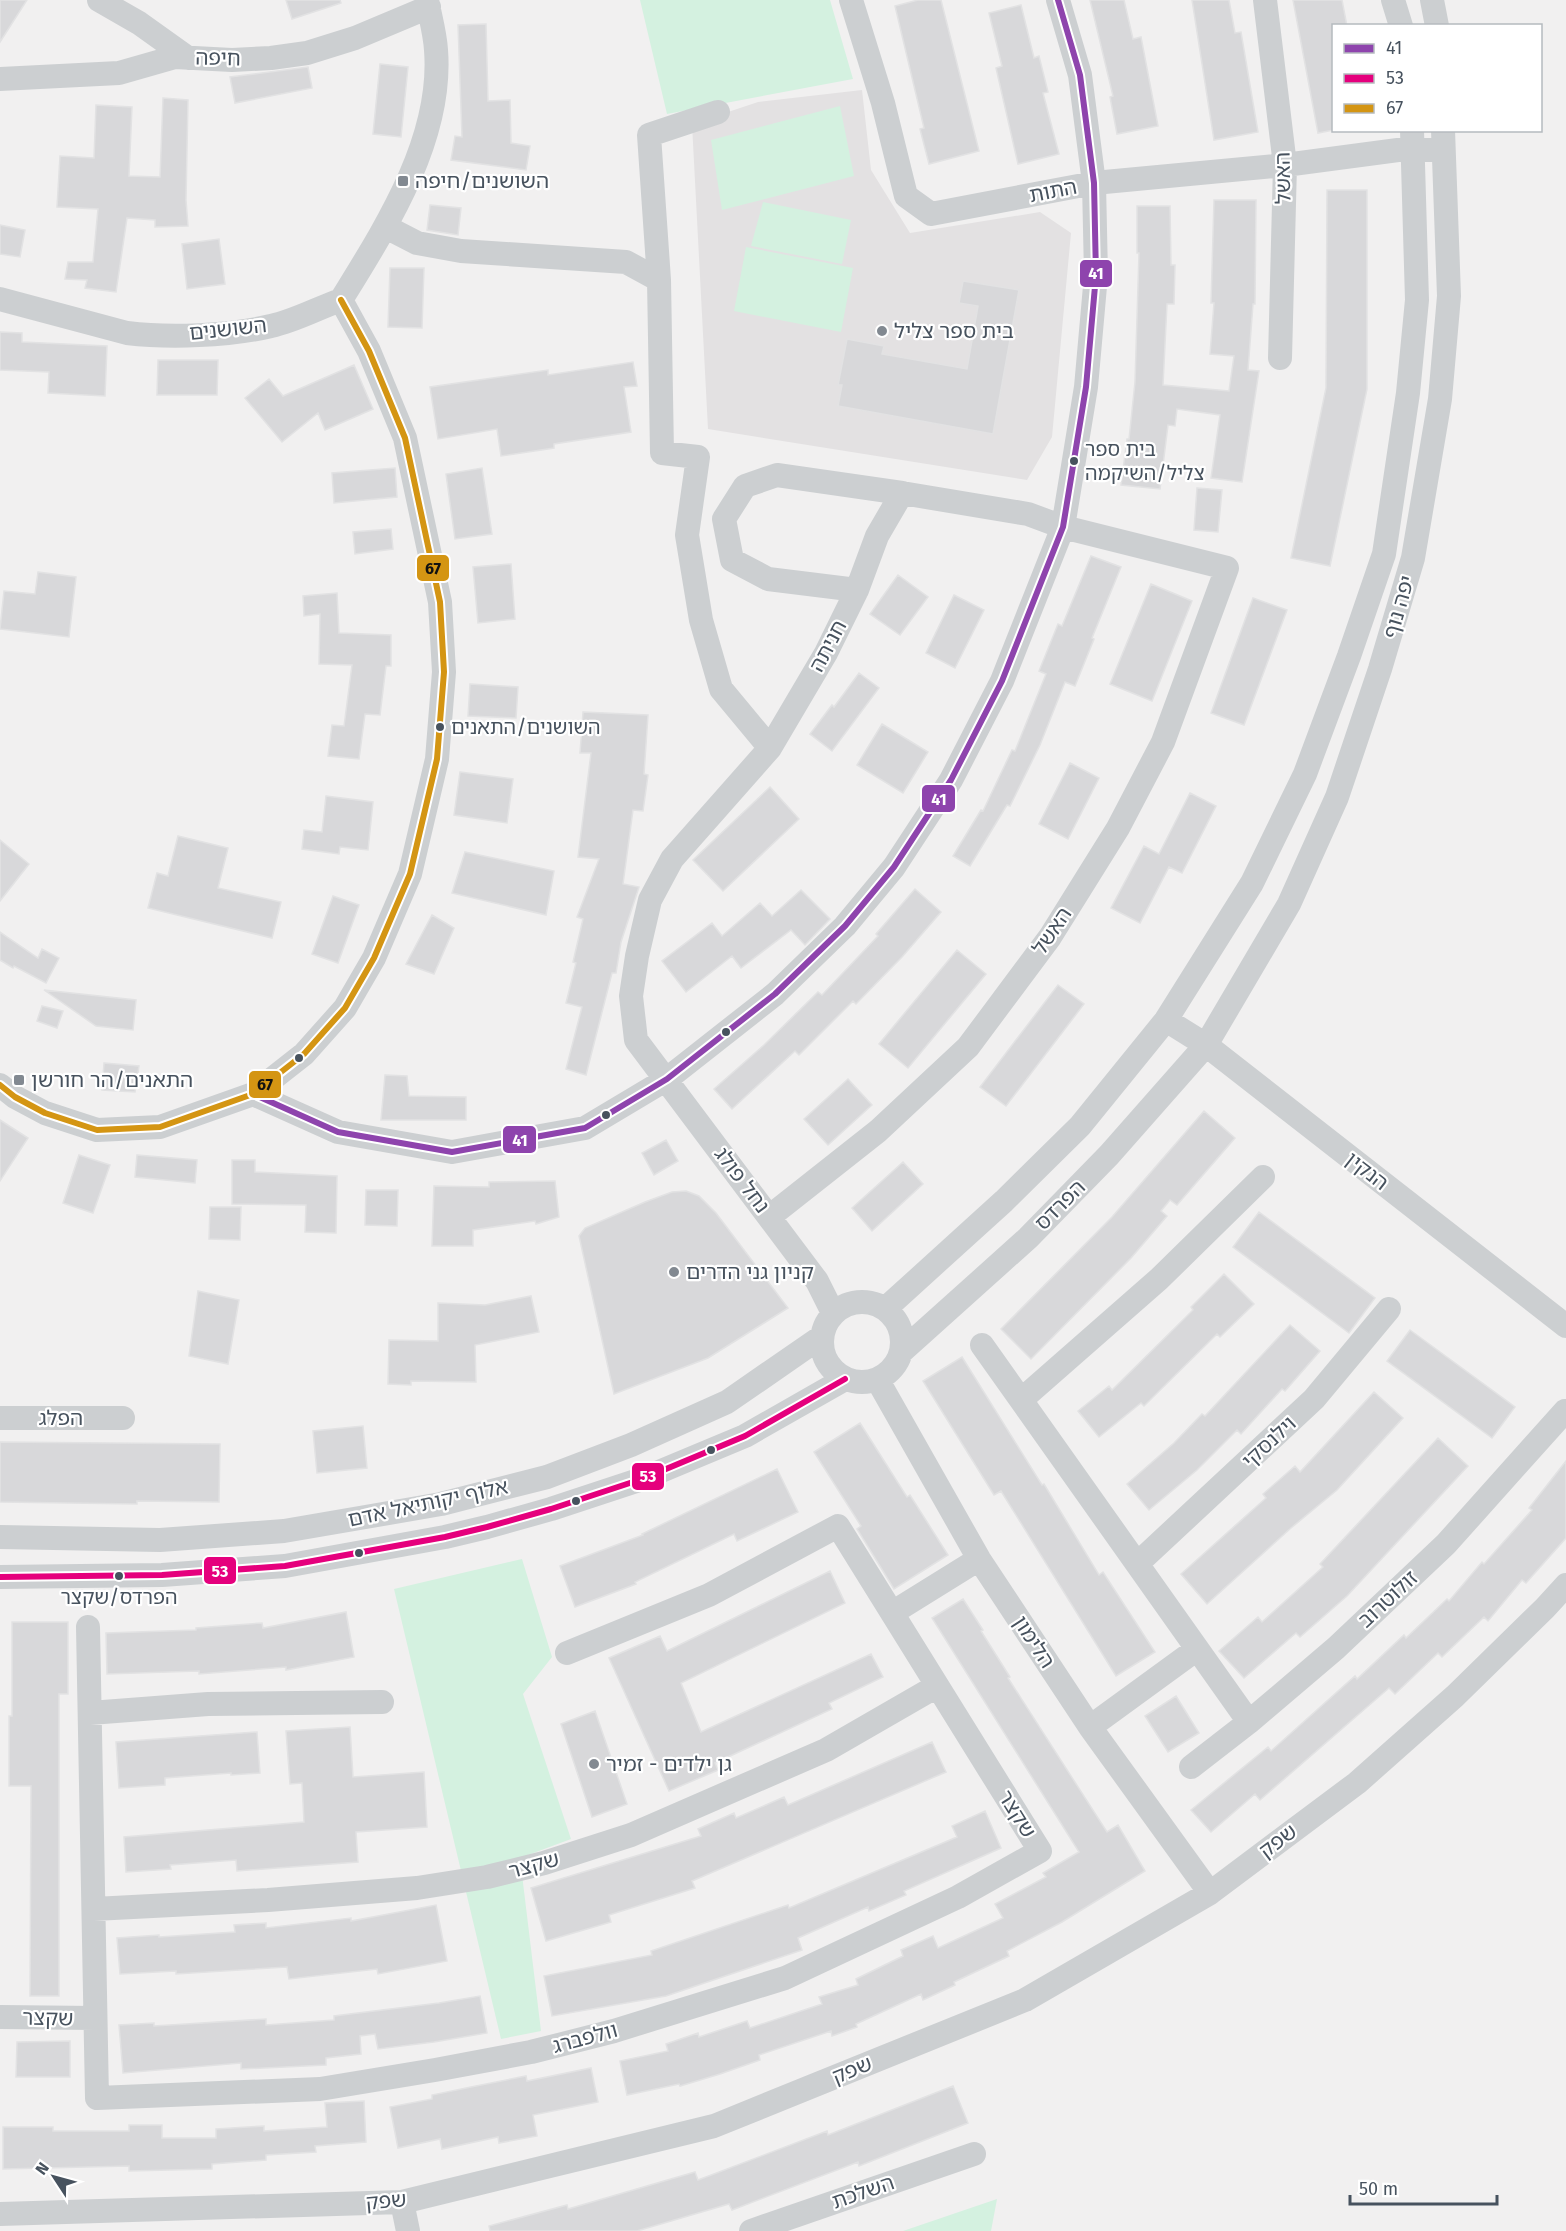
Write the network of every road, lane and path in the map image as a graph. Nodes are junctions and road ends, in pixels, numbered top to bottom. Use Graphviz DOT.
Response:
graph roads {
  1 [pos="99,0"];
  2 [pos="851,0"];
  3 [pos="1058,0"];
  4 [pos="1265,0"];
  5 [pos="1394,0"];
  6 [pos="1432,0"];
  7 [pos="428,3"];
  8 [pos="1400,24"];
  9 [pos="1437,24"];
  10 [pos="189,58"];
  11 [pos="0,79"];
  12 [pos="718,112"];
  13 [pos="1412,140"];
  14 [pos="1444,140"];
  15 [pos="1285,165"];
  16 [pos="1094,183"];
  17 [pos="386,227"];
  18 [pos="659,280"];
  19 [pos="0,299"];
  20 [pos="341,300"];
  21 [pos="1280,358"];
  22 [pos="902,493"];
  23 [pos="1063,527"];
  24 [pos="857,590"];
  25 [pos="770,748"];
  26 [pos="1166,1020"];
  27 [pos="1206,1046"];
  28 [pos="667,1079"];
  29 [pos="0,1085"];
  30 [pos="253,1094"];
  31 [pos="1263,1177"];
  32 [pos="769,1217"];
  33 [pos="817,1281"];
  34 [pos="860,1301"];
  35 [pos="885,1309"];
  36 [pos="1389,1309"];
  37 [pos="833,1312"];
  38 [pos="1566,1326"];
  39 [pos="821,1337"];
  40 [pos="982,1345"];
  41 [pos="901,1352"];
  42 [pos="845,1379"];
  43 [pos="877,1379"];
  44 [pos="1021,1400"];
  45 [pos="1565,1411"];
  46 [pos="0,1418"];
  47 [pos="123,1418"];
  48 [pos="0,1537"];
  49 [pos="979,1559"];
  50 [pos="1137,1563"];
  51 [pos="0,1577"];
  52 [pos="1566,1585"];
  53 [pos="892,1613"];
  54 [pos="88,1627"];
  55 [pos="1197,1649"];
  56 [pos="567,1653"];
  57 [pos="937,1686"];
  58 [pos="382,1702"];
  59 [pos="90,1713"];
  60 [pos="1249,1722"];
  61 [pos="1090,1727"];
  62 [pos="1191,1767"];
  63 [pos="1040,1851"];
  64 [pos="1210,1893"];
  65 [pos="94,1909"];
  66 [pos="0,2017"];
  67 [pos="95,2019"];
  68 [pos="97,2098"];
  69 [pos="974,2154"];
  70 [pos="402,2202"];
  71 [pos="0,2214"];
  72 [pos="408,2231"];
  73 [pos="751,2231"];
  1 -- 10 [label="street"];
  2 -- 16 [label="street, התות"];
  3 -- 16 [label="street"];
  4 -- 15 [label="street, האשל"];
  5 -- 8 [label="street"];
  6 -- 9 [label="street"];
  7 -- 10 [label="street, חיפה"];
  7 -- 17 [label="street"];
  10 -- 11 [label="street, חיפה"];
  12 -- 18 [label="street"];
  13 -- 14 [label="street, התות"];
  13 -- 15 [label="street, התות"];
  13 -- 26 [label="street, יפה נוף"];
  14 -- 27 [label="street, יפה נוף"];
  15 -- 16 [label="street, התות"];
  15 -- 21 [label="street, האשל"];
  16 -- 23 [label="street"];
  17 -- 18 [label="street"];
  17 -- 20 [label="street"];
  18 -- 25 [label="street"];
  19 -- 20 [label="street, השושנים"];
  20 -- 30 [label="street"];
  22 -- 23 [label="street"];
  22 -- 24 [label="street, חניתה"];
  22 -- 24 [label="street"];
  23 -- 28 [label="street"];
  23 -- 32 [label="street, האשל"];
  24 -- 25 [label="street, חניתה"];
  25 -- 28 [label="street, חניתה"];
  26 -- 27 [label="street, הנקין"];
  26 -- 35 [label="street, הפרדס"];
  27 -- 38 [label="street, הנקין"];
  27 -- 41 [label="street, הפרדס"];
  28 -- 30 [label="street"];
  28 -- 32 [label="street, נחל פולג"];
  29 -- 30 [label="street"];
  31 -- 44 [label="street"];
  32 -- 33 [label="street, נחל פולג"];
  33 -- 34 [label="street, נחל פולג"];
  33 -- 37 [label="street, נחל פולג"];
  34 -- 35 [label="street"];
  34 -- 37 [label="street"];
  35 -- 41 [label="street"];
  36 -- 50 [label="street, וילנסקי"];
  37 -- 39 [label="street"];
  39 -- 42 [label="street"];
  39 -- 48 [label="street, אלוף יקותיאל אדם"];
  40 -- 44 [label="street"];
  41 -- 43 [label="street"];
  42 -- 43 [label="street"];
  42 -- 51 [label="street, אלוף יקותיאל אדם"];
  43 -- 49 [label="street, הלימון"];
  44 -- 50 [label="street"];
  45 -- 60 [label="street, זולוטרוב"];
  46 -- 47 [label="street, הפלג"];
  49 -- 53 [label="street"];
  49 -- 61 [label="street, הלימון"];
  50 -- 55 [label="street"];
  52 -- 64 [label="street, שפק"];
  53 -- 56 [label="street, שקצר"];
  53 -- 57 [label="street, שקצר"];
  54 -- 59 [label="street, שקצר"];
  55 -- 60 [label="street"];
  55 -- 61 [label="street"];
  57 -- 63 [label="street, שקצר"];
  57 -- 65 [label="street, שקצר"];
  58 -- 59 [label="street"];
  59 -- 65 [label="street, שקצר"];
  60 -- 62 [label="street, זולוטרוב"];
  61 -- 64 [label="street, הלימון"];
  63 -- 68 [label="street, וולפברג"];
  64 -- 70 [label="street, שפק"];
  65 -- 67 [label="street, שקצר"];
  66 -- 67 [label="street, שקצר"];
  67 -- 68 [label="street, שקצר"];
  69 -- 73 [label="street, השלכת"];
  70 -- 71 [label="street, שפק"];
  70 -- 72 [label="street"];
}
